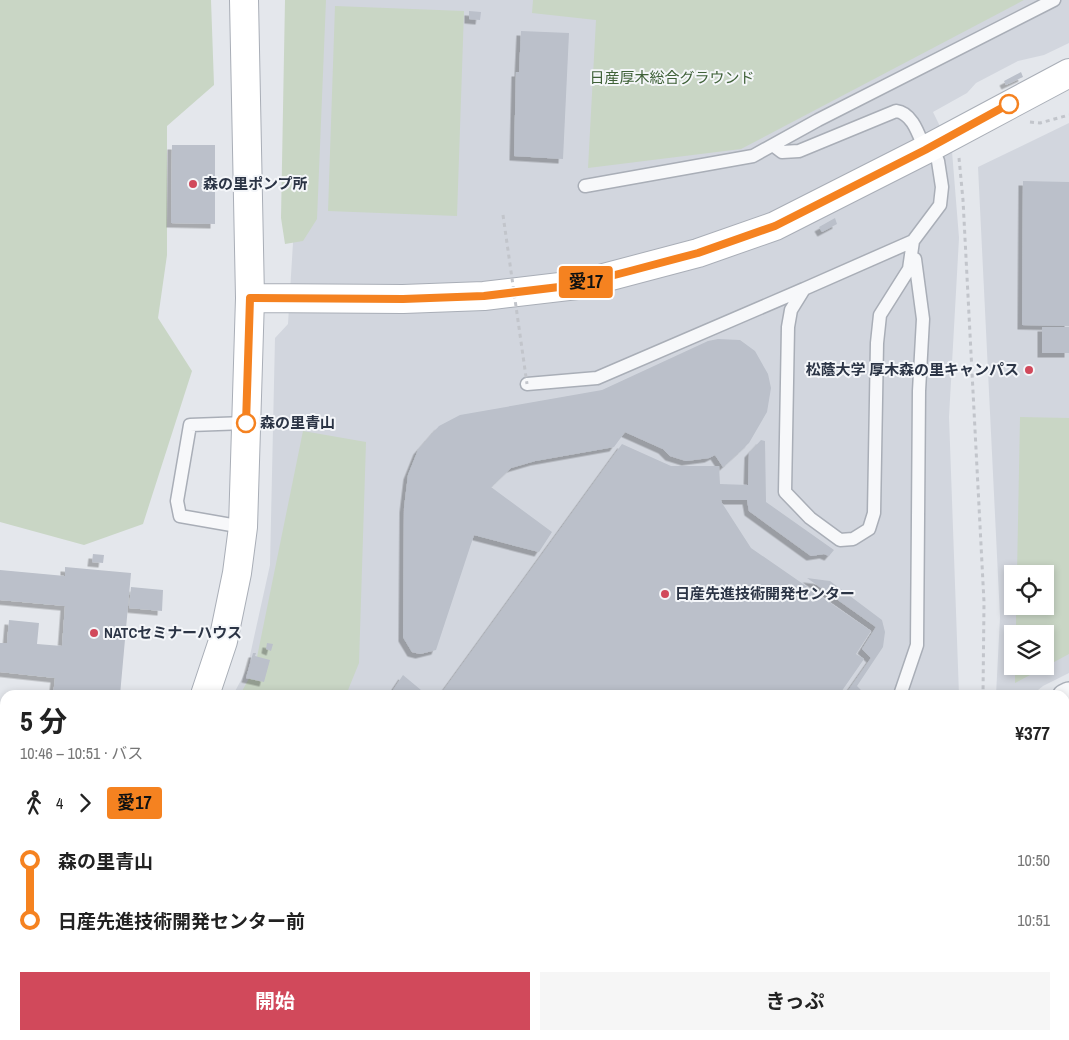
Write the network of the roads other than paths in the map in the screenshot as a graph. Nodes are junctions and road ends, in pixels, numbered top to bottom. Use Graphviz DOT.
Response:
graph roads {
  1 [pos="244,0"];
  2 [pos="1054,0"];
  3 [pos="1069,72"];
  4 [pos="774,146"];
  5 [pos="938,149"];
  6 [pos="585,186"];
  7 [pos="913,241"];
  8 [pos="804,289"];
  9 [pos="250,298"];
  10 [pos="527,384"];
  11 [pos="246,423"];
  12 [pos="243,527"];
  13 [pos="207,690"];
  14 [pos="902,690"];
  1 -- 9 [label="street"];
  2 -- 4 [label="lane"];
  3 -- 5 [label="street"];
  4 -- 5 [label="lane"];
  4 -- 6 [label="lane"];
  5 -- 7 [label="lane"];
  5 -- 9 [label="street"];
  7 -- 8 [label="lane"];
  7 -- 8 [label="lane"];
  7 -- 14 [label="lane"];
  8 -- 10 [label="lane"];
  9 -- 11 [label="street"];
  11 -- 12 [label="street"];
  11 -- 12 [label="lane"];
  12 -- 13 [label="street"];
}
